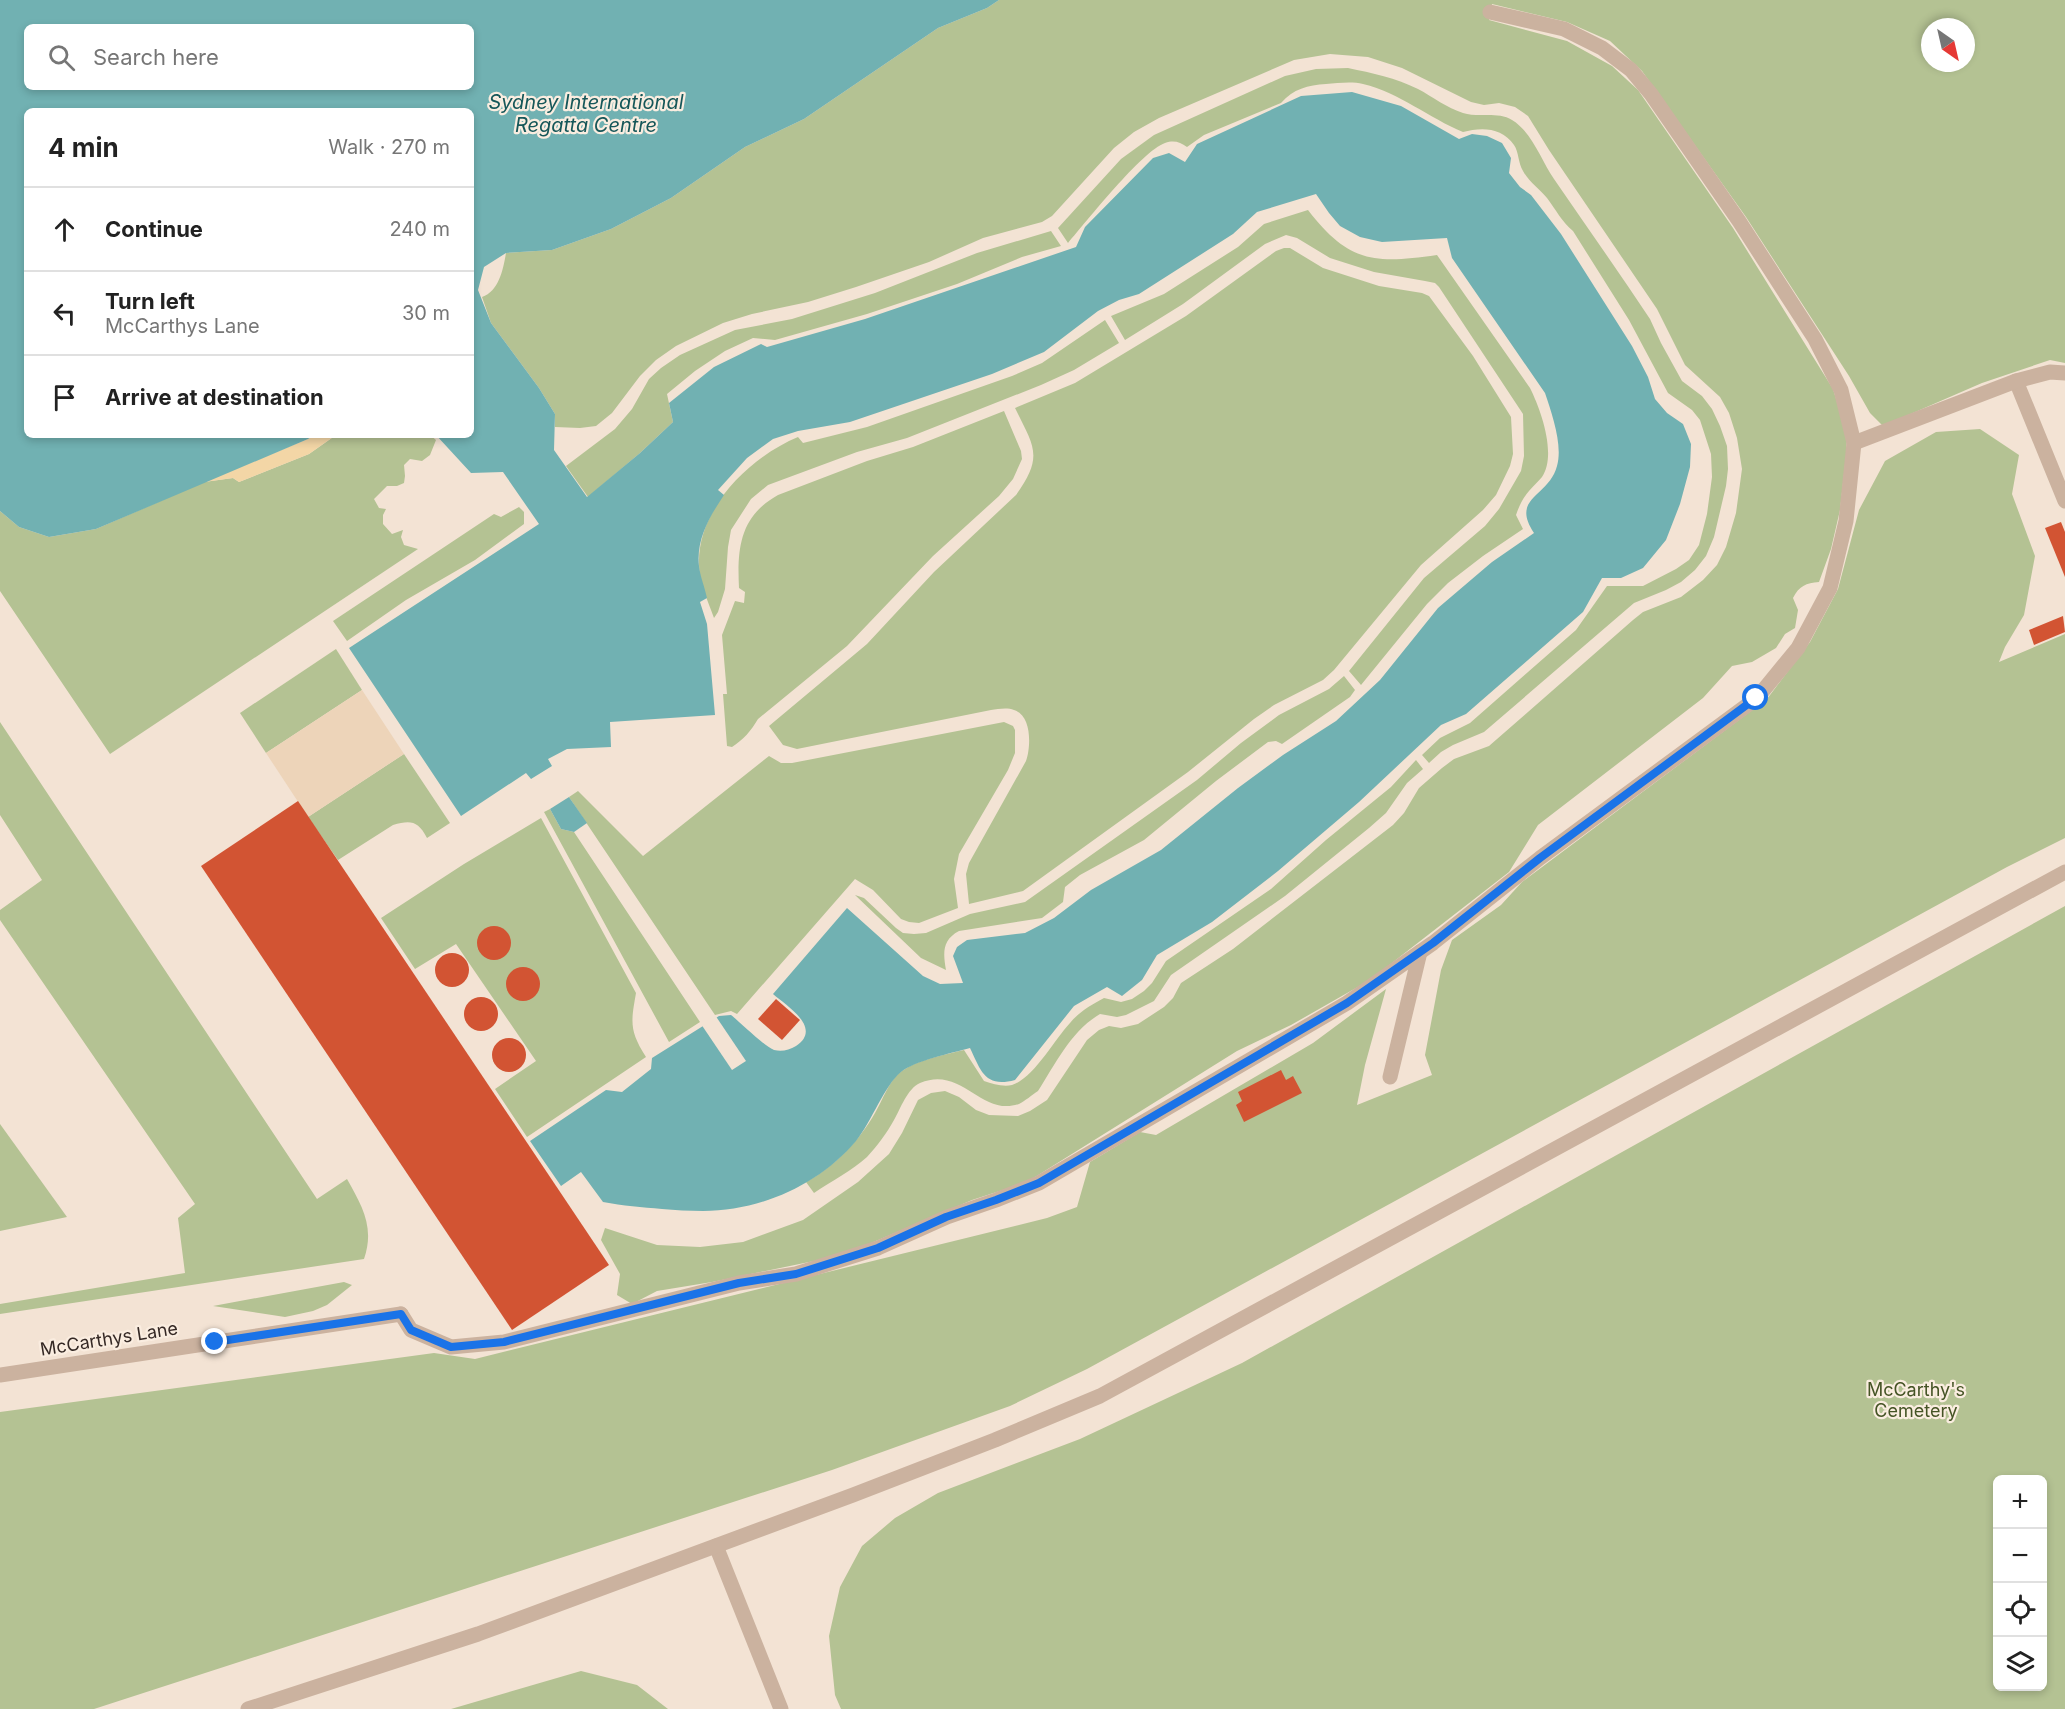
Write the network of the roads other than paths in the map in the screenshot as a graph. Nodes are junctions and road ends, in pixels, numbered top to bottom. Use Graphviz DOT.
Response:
graph roads {
  1 [pos="1490,12"];
  2 [pos="2065,373"];
  3 [pos="2016,381"];
  4 [pos="1854,443"];
  5 [pos="2065,501"];
  6 [pos="2065,872"];
  7 [pos="1420,952"];
  8 [pos="1390,1077"];
  9 [pos="0,1375"];
  10 [pos="717,1546"];
  11 [pos="248,1709"];
  12 [pos="781,1709"];
  1 -- 4 [label="street"];
  2 -- 3 [label="street"];
  3 -- 4 [label="street"];
  3 -- 5 [label="street"];
  4 -- 7 [label="street"];
  6 -- 10 [label="street"];
  7 -- 8 [label="street"];
  7 -- 9 [label="street, McCarthys Lane"];
  10 -- 11 [label="street"];
  10 -- 12 [label="street"];
}
